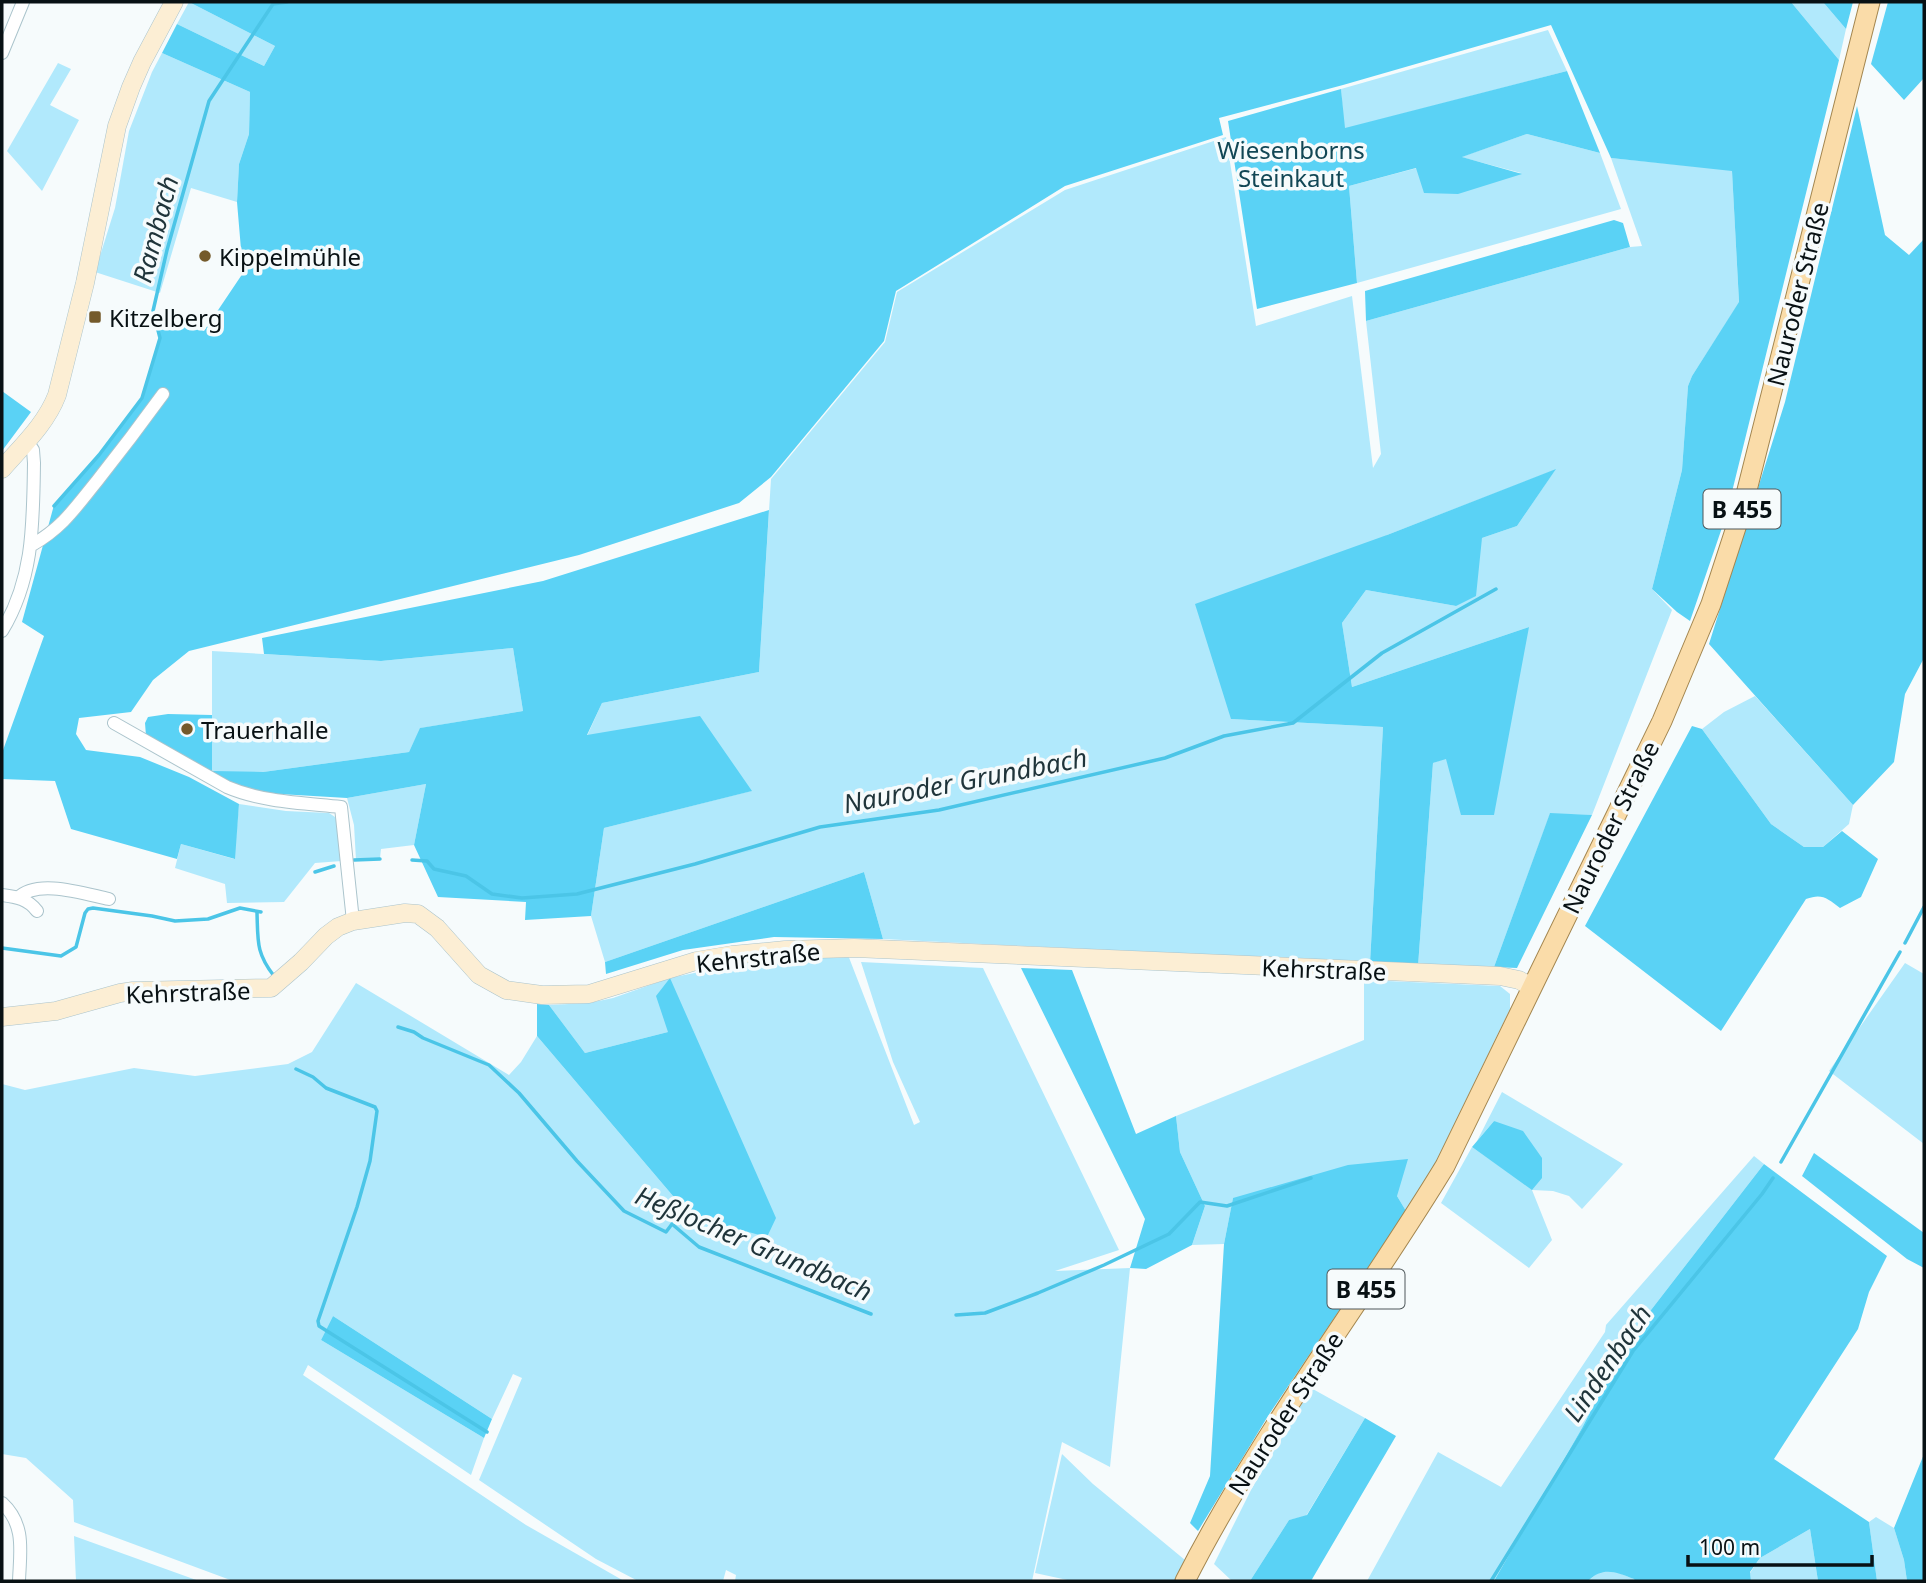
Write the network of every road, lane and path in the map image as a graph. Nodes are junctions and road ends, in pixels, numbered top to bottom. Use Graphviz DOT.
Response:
graph roads {
  1 [pos="23,2"];
  2 [pos="174,2"];
  3 [pos="1870,2"];
  4 [pos="2,53"];
  5 [pos="163,394"];
  6 [pos="27,441"];
  7 [pos="2,469"];
  8 [pos="32,545"];
  9 [pos="2,631"];
  10 [pos="114,723"];
  11 [pos="2,895"];
  12 [pos="18,898"];
  13 [pos="109,899"];
  14 [pos="37,911"];
  15 [pos="353,921"];
  16 [pos="1532,987"];
  17 [pos="2,1017"];
  18 [pos="2,1503"];
  19 [pos="19,1581"];
  20 [pos="1185,1581"];
  1 -- 4 [label="street"];
  2 -- 6 [label="street"];
  3 -- 16 [label="main road, Nauroder Straße / B 455"];
  5 -- 8 [label="street"];
  6 -- 7 [label="street"];
  6 -- 8 [label="street"];
  8 -- 9 [label="street"];
  10 -- 15 [label="street"];
  11 -- 12 [label="street"];
  12 -- 13 [label="street"];
  12 -- 14 [label="street"];
  15 -- 16 [label="street, Kehrstraße"];
  15 -- 17 [label="street, Kehrstraße"];
  16 -- 20 [label="main road, Nauroder Straße / B 455"];
  18 -- 19 [label="street"];
}
